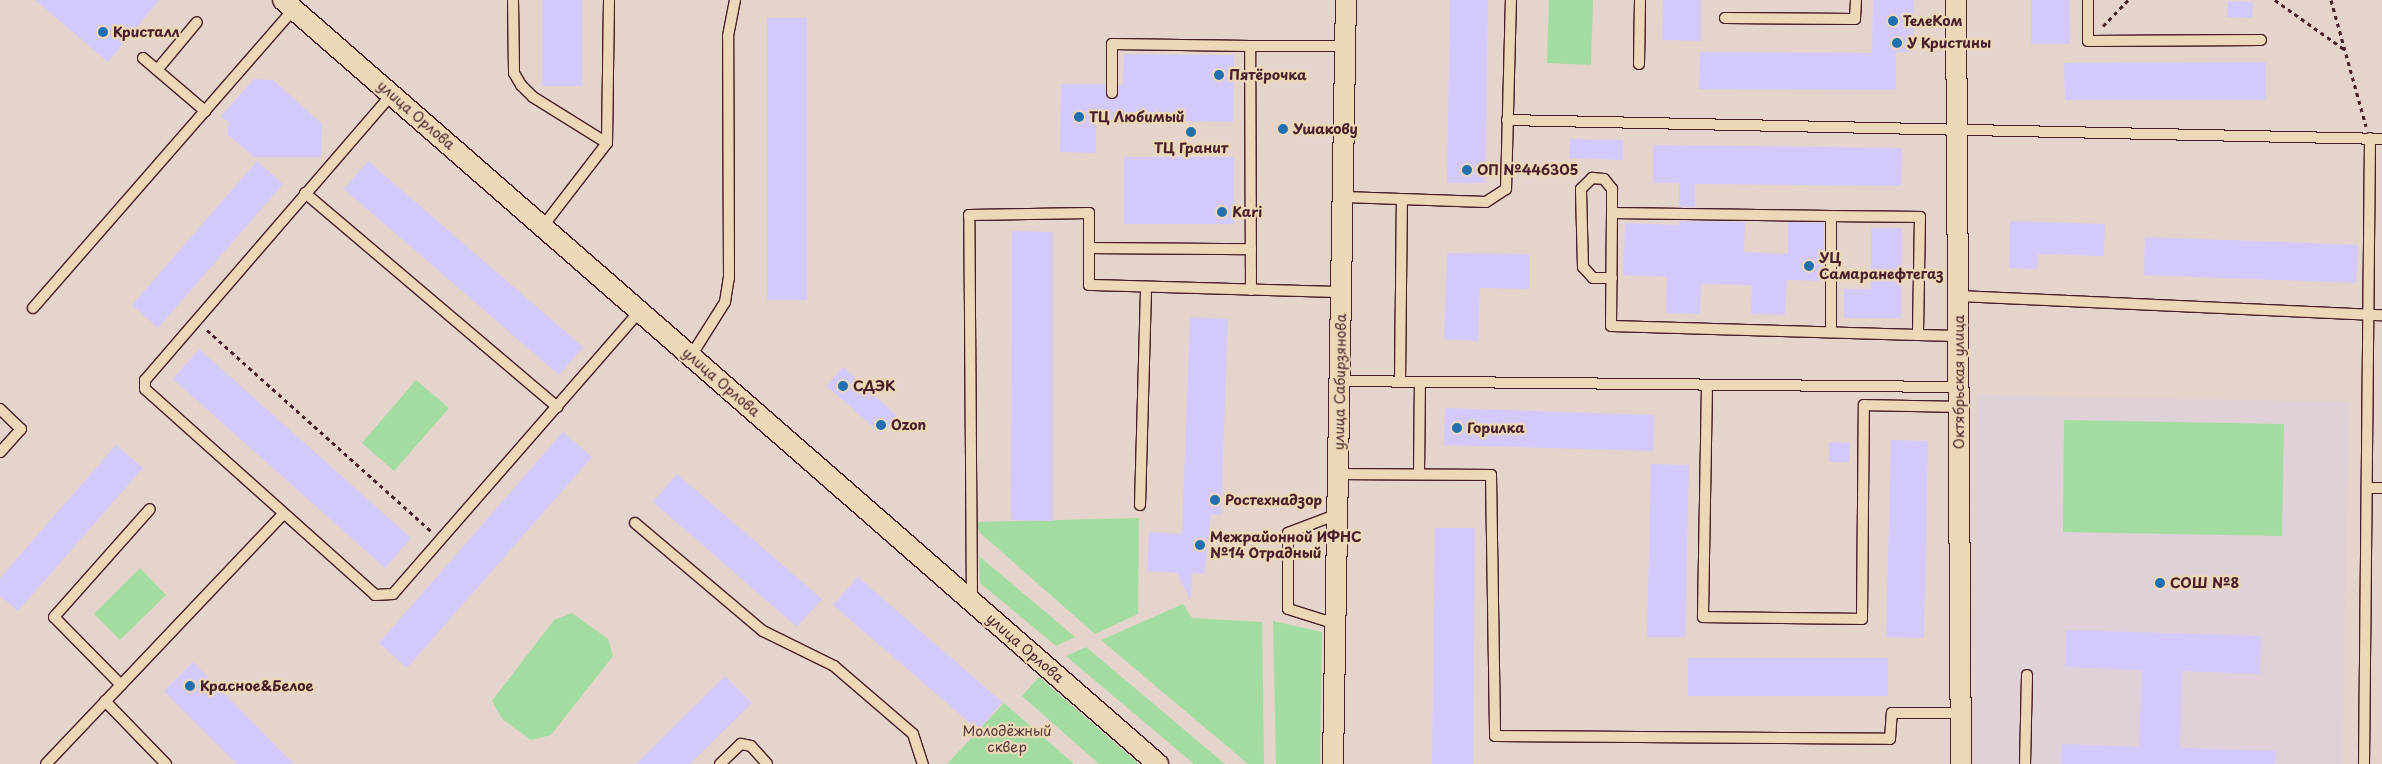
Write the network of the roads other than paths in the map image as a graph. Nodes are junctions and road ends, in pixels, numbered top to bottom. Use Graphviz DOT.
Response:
graph roads {
  1 [pos="513,0"];
  2 [pos="609,0"];
  3 [pos="735,0"];
  4 [pos="1346,0"];
  5 [pos="1511,0"];
  6 [pos="1640,0"];
  7 [pos="1856,0"];
  8 [pos="1956,0"];
  9 [pos="2088,0"];
  10 [pos="289,5"];
  11 [pos="1725,18"];
  12 [pos="197,22"];
  13 [pos="2261,40"];
  14 [pos="1250,46"];
  15 [pos="1345,46"];
  16 [pos="143,58"];
  17 [pos="1639,64"];
  18 [pos="157,70"];
  19 [pos="1112,93"];
  20 [pos="392,94"];
  21 [pos="205,111"];
  22 [pos="1508,120"];
  23 [pos="1957,133"];
  24 [pos="2370,138"];
  25 [pos="2382,139"];
  26 [pos="607,144"];
  27 [pos="305,193"];
  28 [pos="1344,197"];
  29 [pos="1402,200"];
  30 [pos="1612,213"];
  31 [pos="1831,216"];
  32 [pos="542,226"];
  33 [pos="1089,248"];
  34 [pos="1251,250"];
  35 [pos="1612,278"];
  36 [pos="1146,287"];
  37 [pos="1251,290"];
  38 [pos="1342,292"];
  39 [pos="1958,296"];
  40 [pos="33,308"];
  41 [pos="640,312"];
  42 [pos="2368,315"];
  43 [pos="2382,315"];
  44 [pos="1831,330"];
  45 [pos="1918,335"];
  46 [pos="1958,336"];
  47 [pos="691,356"];
  48 [pos="1340,381"];
  49 [pos="1400,382"];
  50 [pos="1420,382"];
  51 [pos="1707,385"];
  52 [pos="1959,397"];
  53 [pos="557,407"];
  54 [pos="0,409"];
  55 [pos="0,452"];
  56 [pos="1338,474"];
  57 [pos="1419,474"];
  58 [pos="2367,488"];
  59 [pos="2382,488"];
  60 [pos="1140,505"];
  61 [pos="150,509"];
  62 [pos="283,514"];
  63 [pos="1338,514"];
  64 [pos="635,523"];
  65 [pos="972,602"];
  66 [pos="1336,624"];
  67 [pos="2027,675"];
  68 [pos="121,685"];
  69 [pos="104,701"];
  70 [pos="1961,713"];
  71 [pos="46,764"];
  72 [pos="166,764"];
  73 [pos="720,764"];
  74 [pos="767,764"];
  75 [pos="923,764"];
  76 [pos="1158,764"];
  77 [pos="1333,764"];
  78 [pos="1961,764"];
  79 [pos="2025,764"];
  80 [pos="2364,764"];
  1 -- 26 [label="lane"];
  2 -- 26 [label="lane"];
  3 -- 47 [label="lane"];
  4 -- 15 [label="street, улица Сабирзянова"];
  5 -- 22 [label="lane"];
  6 -- 17 [label="lane"];
  7 -- 11 [label="lane"];
  8 -- 23 [label="street, Октябрьская улица"];
  9 -- 13 [label="lane"];
  10 -- 20 [label="street, улица Орлова"];
  10 -- 21 [label="lane"];
  12 -- 18 [label="lane"];
  14 -- 15 [label="lane"];
  14 -- 19 [label="lane"];
  14 -- 34 [label="lane"];
  15 -- 28 [label="street, улица Сабирзянова"];
  16 -- 18 [label="lane"];
  18 -- 21 [label="lane"];
  20 -- 27 [label="lane"];
  20 -- 32 [label="street, улица Орлова"];
  21 -- 40 [label="lane"];
  22 -- 23 [label="lane"];
  22 -- 29 [label="lane"];
  23 -- 24 [label="lane"];
  23 -- 39 [label="street, Октябрьская улица"];
  24 -- 25 [label="lane"];
  24 -- 42 [label="lane"];
  26 -- 32 [label="lane"];
  27 -- 53 [label="lane"];
  27 -- 62 [label="lane"];
  28 -- 29 [label="lane"];
  28 -- 38 [label="street, улица Сабирзянова"];
  29 -- 49 [label="lane"];
  30 -- 31 [label="lane"];
  30 -- 35 [label="lane"];
  30 -- 35 [label="lane"];
  31 -- 44 [label="lane"];
  31 -- 45 [label="lane"];
  32 -- 41 [label="street, улица Орлова"];
  33 -- 34 [label="lane"];
  33 -- 36 [label="lane"];
  33 -- 65 [label="lane"];
  34 -- 37 [label="lane"];
  35 -- 44 [label="lane"];
  36 -- 37 [label="lane"];
  36 -- 60 [label="lane"];
  37 -- 38 [label="lane"];
  38 -- 48 [label="street, улица Сабирзянова"];
  39 -- 42 [label="lane"];
  39 -- 46 [label="street, Октябрьская улица"];
  41 -- 47 [label="street, улица Орлова"];
  41 -- 53 [label="lane"];
  42 -- 43 [label="lane"];
  42 -- 58 [label="lane"];
  44 -- 45 [label="lane"];
  45 -- 46 [label="lane"];
  46 -- 52 [label="street, Октябрьская улица"];
  47 -- 65 [label="street, улица Орлова"];
  48 -- 49 [label="lane"];
  48 -- 56 [label="street, улица Сабирзянова"];
  49 -- 50 [label="lane"];
  50 -- 51 [label="lane"];
  50 -- 57 [label="lane"];
  51 -- 52 [label="lane"];
  51 -- 52 [label="lane"];
  52 -- 70 [label="street, Октябрьская улица"];
  53 -- 62 [label="lane"];
  54 -- 55 [label="lane"];
  56 -- 57 [label="lane"];
  56 -- 63 [label="street, улица Сабирзянова"];
  57 -- 70 [label="lane"];
  58 -- 59 [label="lane"];
  58 -- 80 [label="lane"];
  61 -- 68 [label="lane"];
  62 -- 68 [label="lane"];
  63 -- 66 [label="street, улица Сабирзянова"];
  63 -- 66 [label="lane"];
  64 -- 75 [label="lane"];
  65 -- 76 [label="street, улица Орлова"];
  66 -- 77 [label="street, улица Сабирзянова"];
  67 -- 79 [label="lane"];
  68 -- 69 [label="lane"];
  69 -- 71 [label="lane"];
  69 -- 72 [label="lane"];
  70 -- 78 [label="street, Октябрьская улица"];
  73 -- 74 [label="lane"];
}
